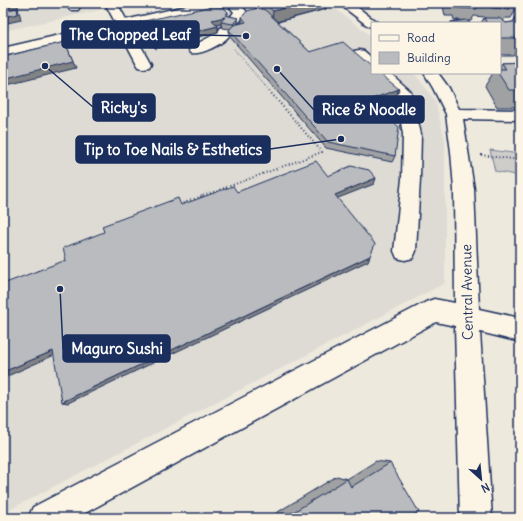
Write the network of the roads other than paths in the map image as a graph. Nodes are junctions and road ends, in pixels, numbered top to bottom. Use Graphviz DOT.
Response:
graph roads {
  1 [pos="163,3"];
  2 [pos="215,3"];
  3 [pos="344,3"];
  4 [pos="234,4"];
  5 [pos="117,14"];
  6 [pos="79,22"];
  7 [pos="371,22"];
  8 [pos="196,50"];
  9 [pos="3,52"];
  10 [pos="359,54"];
  11 [pos="144,64"];
  12 [pos="371,64"];
  13 [pos="382,74"];
  14 [pos="432,74"];
  15 [pos="454,114"];
  16 [pos="520,115"];
  17 [pos="405,251"];
  18 [pos="467,317"];
  19 [pos="520,330"];
  20 [pos="44,518"];
  21 [pos="476,518"];
  1 -- 5 [label="street"];
  2 -- 5 [label="street"];
  3 -- 7 [label="street"];
  4 -- 8 [label="street"];
  5 -- 6 [label="street"];
  5 -- 9 [label="street"];
  5 -- 11 [label="street"];
  10 -- 12 [label="street"];
  13 -- 17 [label="street"];
  14 -- 15 [label="street, Central Avenue"];
  15 -- 16 [label="street"];
  15 -- 18 [label="street, Central Avenue"];
  18 -- 19 [label="street"];
  18 -- 20 [label="street"];
  18 -- 21 [label="street, Central Avenue"];
}
